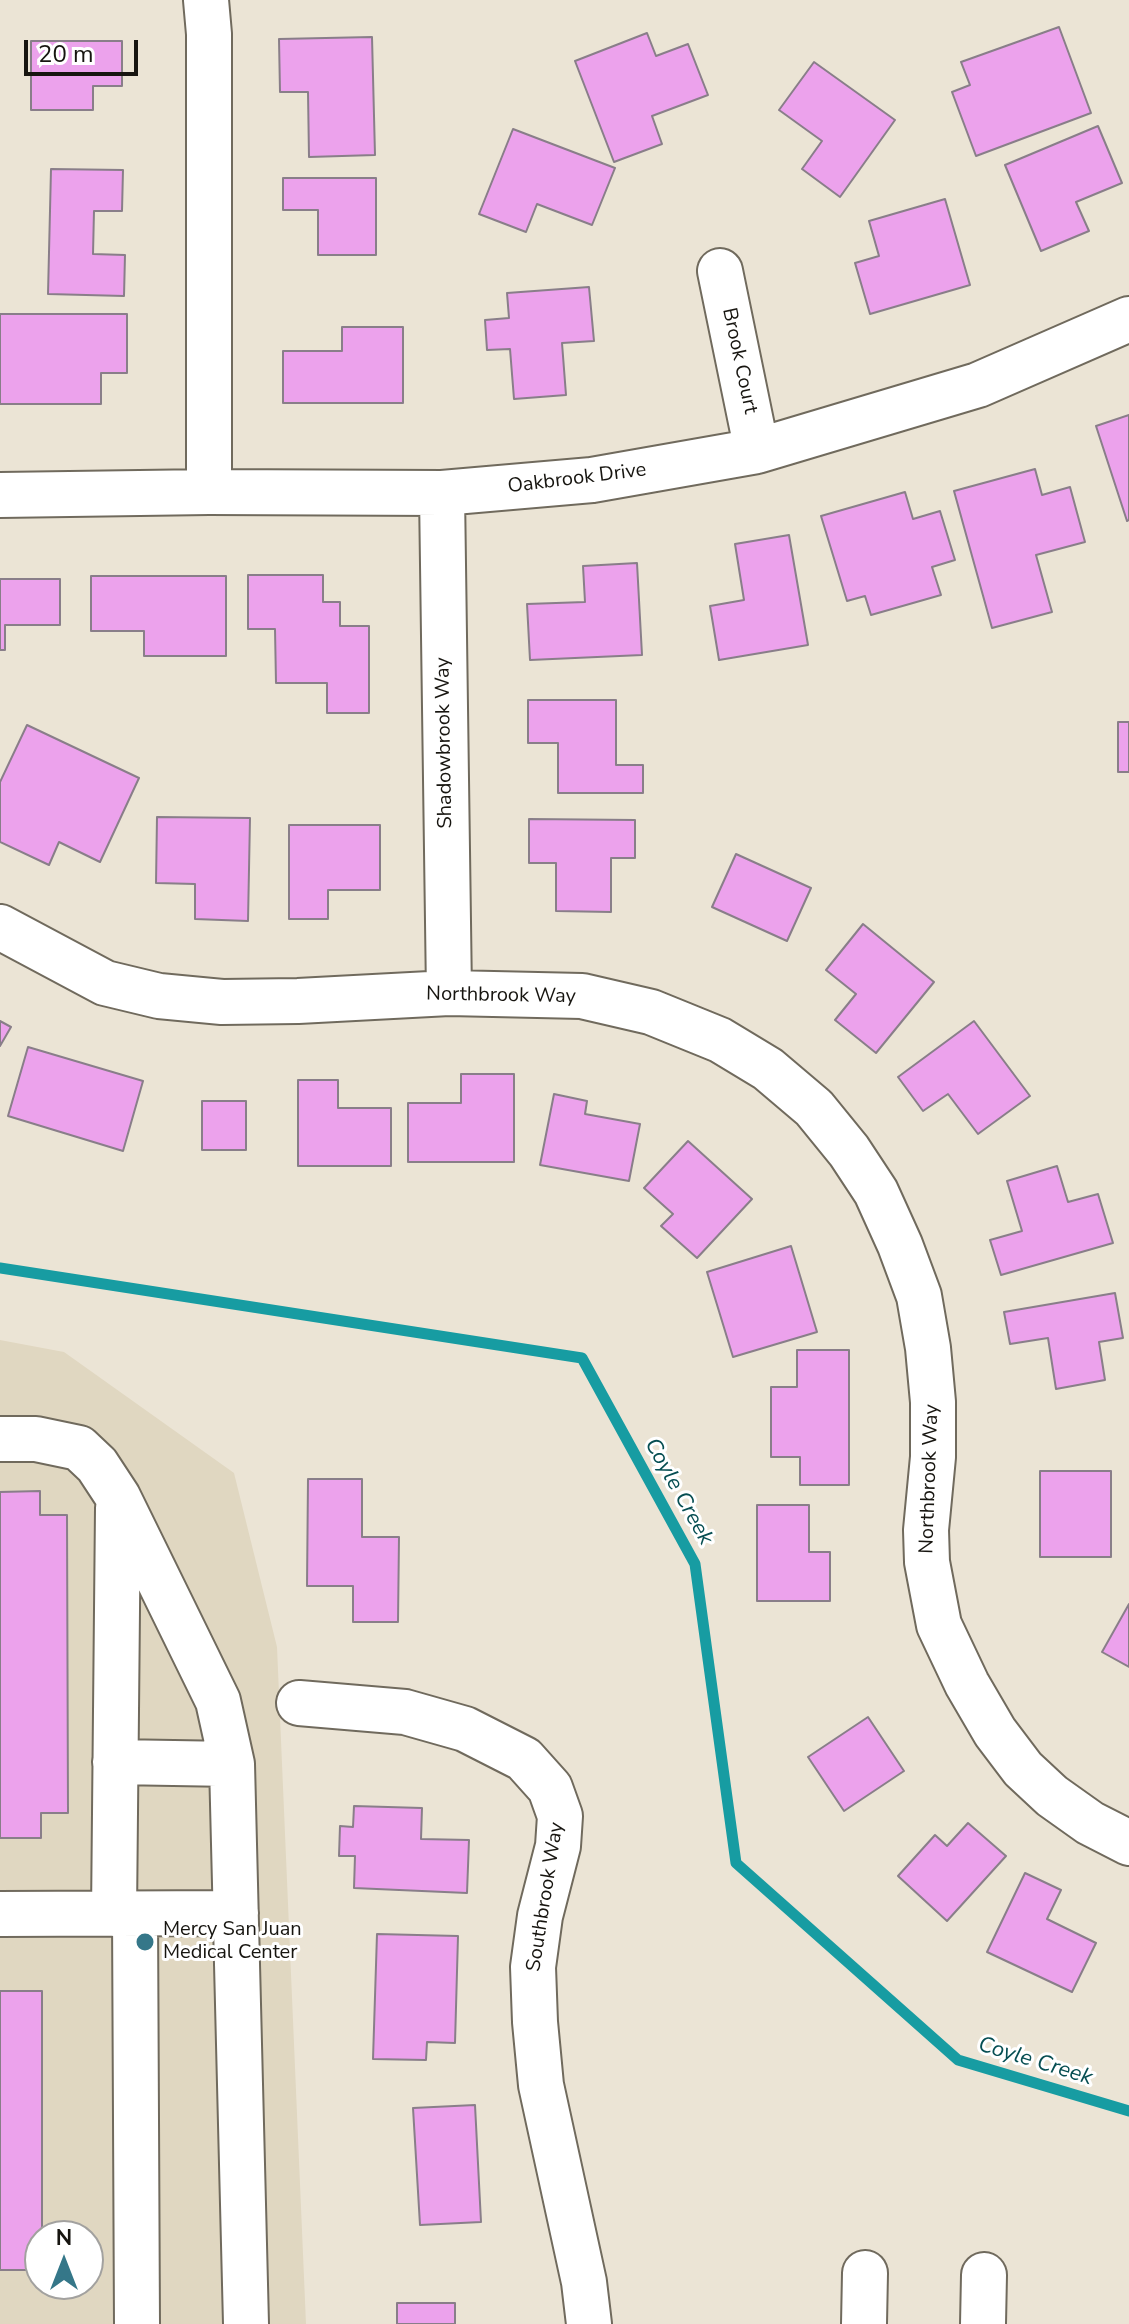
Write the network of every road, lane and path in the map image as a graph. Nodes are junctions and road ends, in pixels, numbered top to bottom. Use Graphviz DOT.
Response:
graph roads {
  1 [pos="206,0"];
  2 [pos="720,271"];
  3 [pos="1129,319"];
  4 [pos="757,451"];
  5 [pos="209,492"];
  6 [pos="442,493"];
  7 [pos="0,495"];
  8 [pos="0,927"];
  9 [pos="449,993"];
  10 [pos="0,1439"];
  11 [pos="118,1497"];
  12 [pos="299,1703"];
  13 [pos="115,1762"];
  14 [pos="232,1764"];
  15 [pos="1129,1843"];
  16 [pos="236,1913"];
  17 [pos="0,1914"];
  18 [pos="124,1914"];
  19 [pos="865,2273"];
  20 [pos="984,2275"];
  21 [pos="246,2322"];
  22 [pos="137,2324"];
  23 [pos="589,2324"];
  24 [pos="864,2324"];
  25 [pos="983,2324"];
  1 -- 5 [label="street"];
  2 -- 4 [label="street, Brook Court"];
  3 -- 4 [label="street, Oakbrook Drive"];
  4 -- 6 [label="street, Oakbrook Drive"];
  5 -- 6 [label="street, Oakbrook Drive"];
  5 -- 7 [label="street, Oakbrook Drive"];
  6 -- 9 [label="street, Shadowbrook Way"];
  8 -- 9 [label="street, Northbrook Way"];
  9 -- 15 [label="street, Northbrook Way"];
  10 -- 11 [label="street"];
  11 -- 13 [label="street"];
  11 -- 14 [label="street"];
  12 -- 23 [label="street, Southbrook Way"];
  13 -- 14 [label="street"];
  13 -- 18 [label="street"];
  14 -- 16 [label="street"];
  16 -- 18 [label="street"];
  16 -- 21 [label="street"];
  17 -- 18 [label="street"];
  18 -- 22 [label="street"];
  19 -- 24 [label="street"];
  20 -- 25 [label="street"];
}
